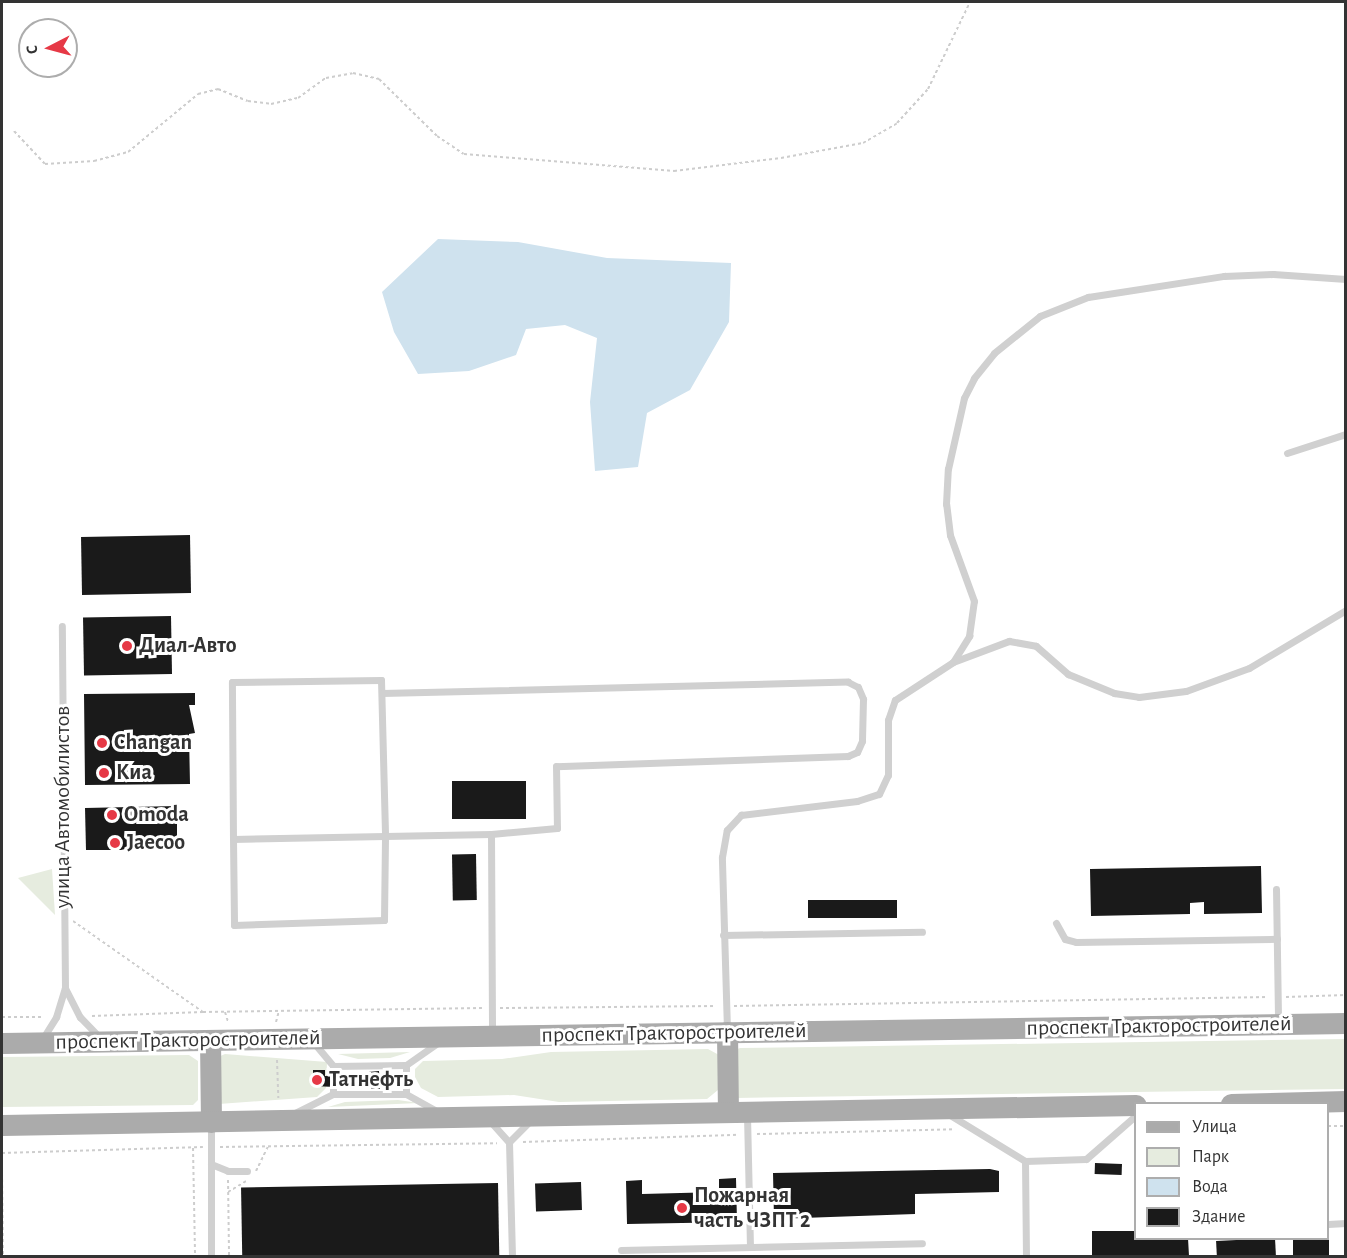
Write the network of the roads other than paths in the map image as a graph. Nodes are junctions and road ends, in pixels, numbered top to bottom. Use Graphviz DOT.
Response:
graph roads {
  1 [pos="1346,279"];
  2 [pos="1346,434"];
  3 [pos="1287,453"];
  4 [pos="1346,610"];
  5 [pos="63,626"];
  6 [pos="953,662"];
  7 [pos="382,693"];
  8 [pos="491,834"];
  9 [pos="385,836"];
  10 [pos="233,839"];
  11 [pos="1276,889"];
  12 [pos="1056,923"];
  13 [pos="922,932"];
  14 [pos="723,935"];
  15 [pos="1277,939"];
  16 [pos="65,988"];
  17 [pos="1346,1023"];
  18 [pos="1278,1024"];
  19 [pos="727,1032"];
  20 [pos="448,1036"];
  21 [pos="492,1036"];
  22 [pos="310,1038"];
  23 [pos="210,1040"];
  24 [pos="103,1041"];
  25 [pos="41,1042"];
  26 [pos="2,1043"];
  27 [pos="406,1065"];
  28 [pos="333,1066"];
  29 [pos="333,1094"];
  30 [pos="406,1094"];
  31 [pos="1346,1101"];
  32 [pos="1308,1102"];
  33 [pos="1134,1105"];
  34 [pos="940,1109"];
  35 [pos="737,1112"];
  36 [pos="535,1116"];
  37 [pos="450,1117"];
  38 [pos="487,1117"];
  39 [pos="1134,1117"];
  40 [pos="211,1122"];
  41 [pos="2,1125"];
  42 [pos="279,1130"];
  43 [pos="509,1142"];
  44 [pos="1025,1161"];
  45 [pos="211,1164"];
  46 [pos="247,1171"];
  47 [pos="1346,1223"];
  48 [pos="1329,1224"];
  49 [pos="922,1243"];
  50 [pos="750,1246"];
  51 [pos="621,1250"];
  52 [pos="211,1257"];
  53 [pos="512,1257"];
  54 [pos="1026,1257"];
  1 -- 6 [label="lane"];
  2 -- 3 [label="lane"];
  4 -- 6 [label="lane"];
  5 -- 16 [label="lane, улица Автомобилистов"];
  6 -- 14 [label="lane"];
  7 -- 8 [label="lane"];
  7 -- 9 [label="lane"];
  7 -- 10 [label="lane"];
  8 -- 9 [label="lane"];
  8 -- 21 [label="lane"];
  9 -- 10 [label="lane"];
  9 -- 10 [label="lane"];
  11 -- 15 [label="lane"];
  12 -- 15 [label="lane"];
  13 -- 14 [label="lane"];
  14 -- 19 [label="lane"];
  15 -- 18 [label="lane"];
  16 -- 24 [label="lane, улица Автомобилистов"];
  16 -- 25 [label="lane, улица Автомобилистов"];
  17 -- 18 [label="main road, проспект Тракторостроителей"];
  18 -- 19 [label="main road, проспект Тракторостроителей"];
  19 -- 21 [label="main road, проспект Тракторостроителей"];
  19 -- 35 [label="main road"];
  20 -- 21 [label="main road, проспект Тракторостроителей"];
  20 -- 22 [label="main road, проспект Тракторостроителей"];
  20 -- 27 [label="lane"];
  22 -- 23 [label="main road, проспект Тракторостроителей"];
  22 -- 28 [label="lane"];
  23 -- 24 [label="main road, проспект Тракторостроителей"];
  23 -- 40 [label="main road"];
  24 -- 25 [label="main road, проспект Тракторостроителей"];
  25 -- 26 [label="main road, проспект Тракторостроителей"];
  27 -- 28 [label="lane"];
  27 -- 30 [label="lane"];
  28 -- 29 [label="lane"];
  29 -- 30 [label="lane"];
  29 -- 42 [label="lane"];
  30 -- 37 [label="lane"];
  31 -- 32 [label="main road"];
  33 -- 34 [label="main road"];
  34 -- 35 [label="main road"];
  34 -- 44 [label="lane"];
  35 -- 36 [label="main road"];
  35 -- 50 [label="lane"];
  36 -- 38 [label="main road"];
  36 -- 43 [label="lane"];
  37 -- 38 [label="main road"];
  37 -- 42 [label="main road"];
  38 -- 43 [label="lane"];
  39 -- 44 [label="lane"];
  40 -- 41 [label="main road"];
  40 -- 42 [label="main road"];
  40 -- 45 [label="lane"];
  43 -- 53 [label="lane"];
  44 -- 54 [label="lane"];
  45 -- 46 [label="lane"];
  45 -- 52 [label="lane"];
  47 -- 48 [label="lane"];
  49 -- 50 [label="lane"];
  50 -- 51 [label="lane"];
}
